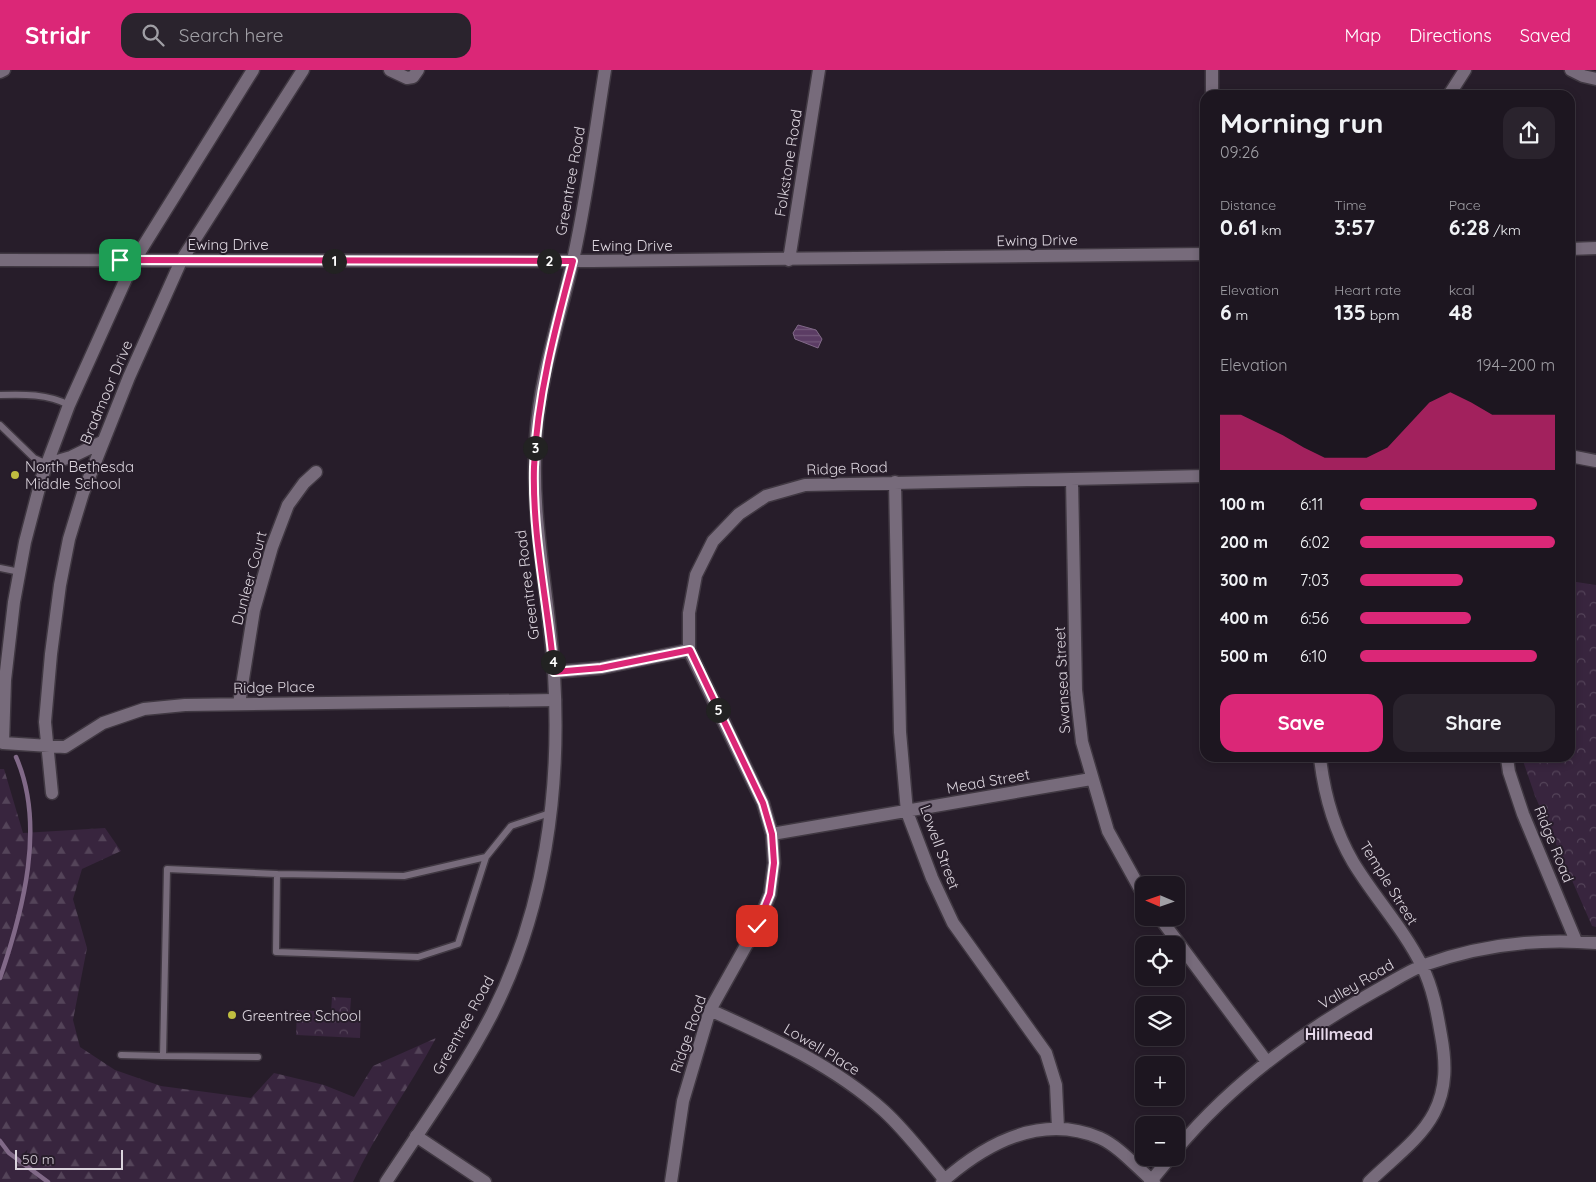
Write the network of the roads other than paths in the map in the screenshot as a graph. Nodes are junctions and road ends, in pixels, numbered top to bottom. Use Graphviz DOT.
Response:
graph roads {
  1 [pos="4,70"];
  2 [pos="253,70"];
  3 [pos="303,70"];
  4 [pos="390,70"];
  5 [pos="418,70"];
  6 [pos="605,70"];
  7 [pos="819,70"];
  8 [pos="1212,70"];
  9 [pos="1465,70"];
  10 [pos="1571,70"];
  11 [pos="0,72"];
  12 [pos="1596,79"];
  13 [pos="1212,90"];
  14 [pos="1452,90"];
  15 [pos="1596,248"];
  16 [pos="1575,249"];
  17 [pos="1200,254"];
  18 [pos="0,260"];
  19 [pos="789,260"];
  20 [pos="134,261"];
  21 [pos="181,261"];
  22 [pos="573,261"];
  23 [pos="0,395"];
  24 [pos="69,405"];
  25 [pos="0,425"];
  26 [pos="102,442"];
  27 [pos="1575,457"];
  28 [pos="1596,461"];
  29 [pos="47,464"];
  30 [pos="316,472"];
  31 [pos="1200,476"];
  32 [pos="1072,479"];
  33 [pos="895,482"];
  34 [pos="0,568"];
  35 [pos="20,572"];
  36 [pos="690,650"];
  37 [pos="554,672"];
  38 [pos="2,680"];
  39 [pos="555,700"];
  40 [pos="239,704"];
  41 [pos="1,743"];
  42 [pos="46,747"];
  43 [pos="1320,762"];
  44 [pos="1508,762"];
  45 [pos="1092,779"];
  46 [pos="52,792"];
  47 [pos="907,812"];
  48 [pos="550,813"];
  49 [pos="772,834"];
  50 [pos="486,857"];
  51 [pos="277,874"];
  52 [pos="1135,880"];
  53 [pos="1166,926"];
  54 [pos="1576,941"];
  55 [pos="1596,943"];
  56 [pos="1422,966"];
  57 [pos="710,1010"];
  58 [pos="121,1055"];
  59 [pos="163,1056"];
  60 [pos="258,1057"];
  61 [pos="1267,1062"];
  62 [pos="1058,1128"];
  63 [pos="416,1136"];
  64 [pos="1185,1139"];
  65 [pos="1163,1166"];
  66 [pos="943,1181"];
  67 [pos="1151,1181"];
  68 [pos="386,1182"];
  69 [pos="485,1182"];
  70 [pos="671,1182"];
  71 [pos="1369,1182"];
  1 -- 11 [label="street"];
  2 -- 20 [label="street, Bradmoor Drive"];
  3 -- 21 [label="street, Bradmoor Drive"];
  4 -- 5 [label="street"];
  6 -- 22 [label="street, Greentree Road"];
  7 -- 19 [label="street, Folkstone Road"];
  8 -- 13 [label="street"];
  9 -- 14 [label="street"];
  10 -- 12 [label="street"];
  15 -- 16 [label="street"];
  17 -- 19 [label="street, Ewing Drive"];
  18 -- 20 [label="street, Ewing Drive"];
  19 -- 22 [label="street, Ewing Drive"];
  20 -- 21 [label="street, Ewing Drive"];
  20 -- 24 [label="street, Bradmoor Drive"];
  21 -- 22 [label="street, Ewing Drive"];
  21 -- 26 [label="street, Bradmoor Drive"];
  22 -- 37 [label="street, Greentree Road"];
  23 -- 24 [label="lane"];
  24 -- 29 [label="street, Bradmoor Drive"];
  25 -- 29 [label="lane"];
  26 -- 29 [label="street"];
  26 -- 42 [label="street, Bradmoor Drive"];
  27 -- 28 [label="street"];
  29 -- 35 [label="street, Bradmoor Drive"];
  30 -- 40 [label="street, Dunleer Court"];
  31 -- 32 [label="street, Ridge Road"];
  32 -- 33 [label="street, Ridge Road"];
  32 -- 45 [label="street, Swansea Street"];
  33 -- 36 [label="street, Ridge Road"];
  33 -- 47 [label="street, Lowell Street"];
  34 -- 35 [label="lane"];
  35 -- 38 [label="street, Bradmoor Drive"];
  36 -- 37 [label="street"];
  36 -- 49 [label="street, Ridge Road"];
  37 -- 39 [label="street, Greentree Road"];
  38 -- 41 [label="street, Bradmoor Drive"];
  39 -- 40 [label="street, Ridge Place"];
  39 -- 48 [label="street, Greentree Road"];
  40 -- 42 [label="street, Ridge Place"];
  41 -- 42 [label="street, Ridge Place"];
  42 -- 46 [label="street, Bradmoor Drive"];
  43 -- 56 [label="street, Temple Street"];
  44 -- 54 [label="street, Ridge Road"];
  45 -- 47 [label="street, Mead Street"];
  45 -- 52 [label="street, Swansea Street"];
  47 -- 49 [label="street, Mead Street"];
  47 -- 62 [label="street, Lowell Street"];
  48 -- 50 [label="lane"];
  48 -- 63 [label="street, Greentree Road"];
  49 -- 57 [label="street, Ridge Road"];
  50 -- 51 [label="lane"];
  50 -- 51 [label="lane"];
  51 -- 59 [label="lane"];
  53 -- 61 [label="street"];
  54 -- 55 [label="street, Valley Road"];
  54 -- 56 [label="street, Valley Road"];
  56 -- 61 [label="street, Valley Road"];
  56 -- 71 [label="street, Temple Street"];
  57 -- 66 [label="street, Lowell Place"];
  57 -- 70 [label="street, Ridge Road"];
  58 -- 59 [label="lane"];
  59 -- 60 [label="lane"];
  61 -- 64 [label="street, Valley Road"];
  62 -- 66 [label="street"];
  62 -- 67 [label="street"];
  63 -- 68 [label="street, Greentree Road"];
  63 -- 69 [label="street"];
  65 -- 67 [label="street"];
}
